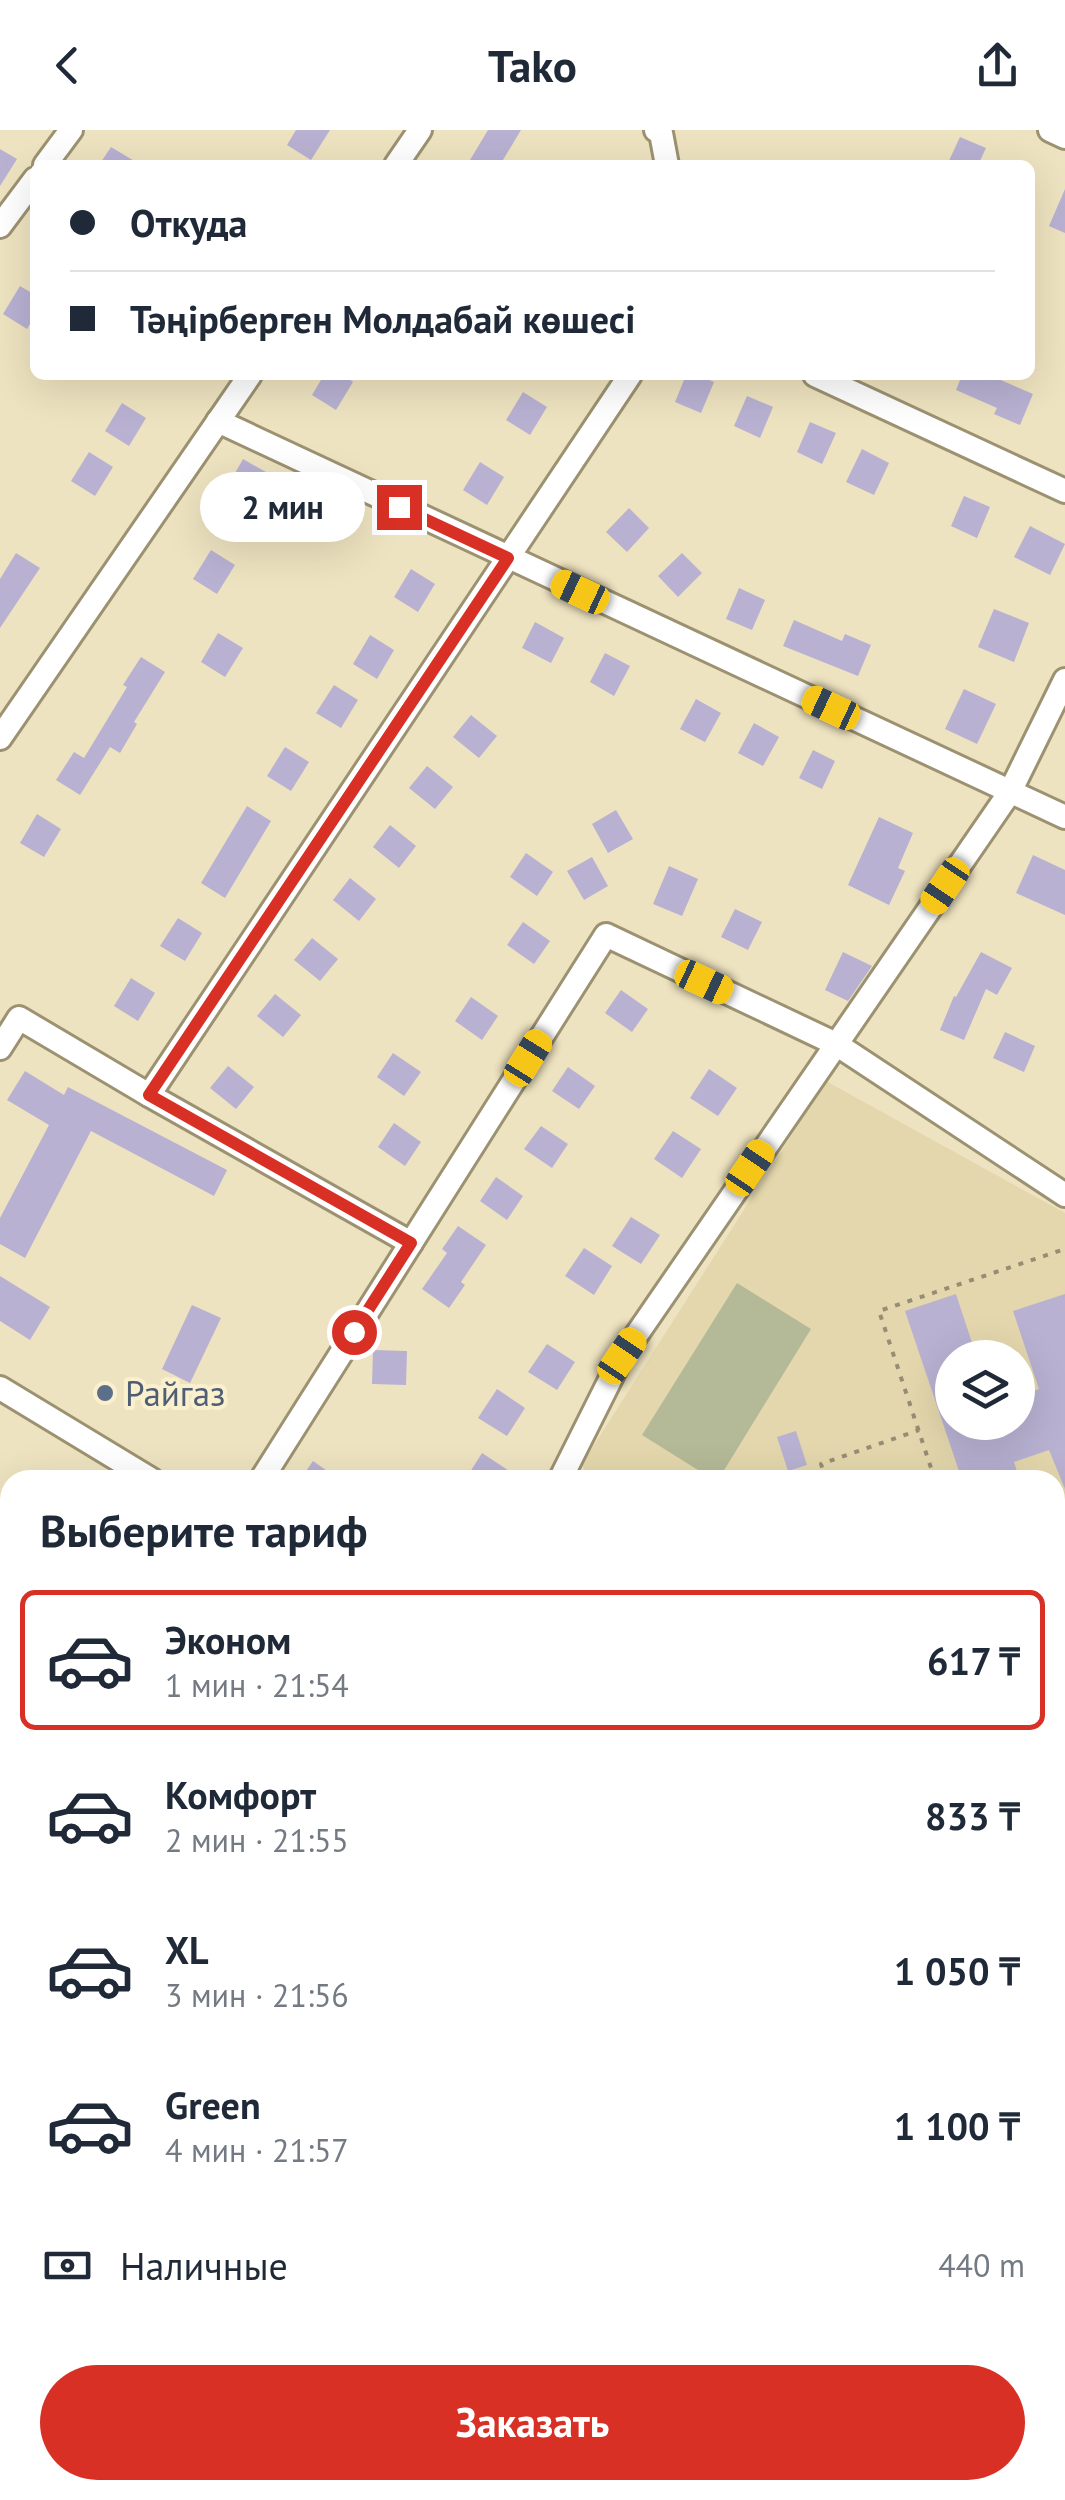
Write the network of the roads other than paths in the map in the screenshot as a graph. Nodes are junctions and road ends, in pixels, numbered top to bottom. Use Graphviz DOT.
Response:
graph roads {
  1 [pos="71,130"];
  2 [pos="420,130"];
  3 [pos="656,130"];
  4 [pos="1050,130"];
  5 [pos="1065,137"];
  6 [pos="49,160"];
  7 [pos="399,160"];
  8 [pos="666,160"];
  9 [pos="30,185"];
  10 [pos="0,226"];
  11 [pos="247,380"];
  12 [pos="627,380"];
  13 [pos="827,380"];
  14 [pos="218,421"];
  15 [pos="1065,491"];
  16 [pos="508,558"];
  17 [pos="1065,680"];
  18 [pos="0,738"];
  19 [pos="1010,792"];
  20 [pos="1065,817"];
  21 [pos="836,1044"];
  22 [pos="0,1048"];
  23 [pos="149,1095"];
  24 [pos="1065,1194"];
  25 [pos="411,1243"];
  26 [pos="0,1388"];
  27 [pos="135,1470"];
  28 [pos="267,1470"];
  29 [pos="565,1470"];
  1 -- 6 [label="street"];
  2 -- 7 [label="street"];
  3 -- 8 [label="street"];
  4 -- 5 [label="street"];
  9 -- 10 [label="street"];
  11 -- 14 [label="street"];
  12 -- 16 [label="street"];
  13 -- 15 [label="street"];
  14 -- 16 [label="street"];
  14 -- 18 [label="street"];
  16 -- 19 [label="street"];
  16 -- 23 [label="street"];
  17 -- 19 [label="street"];
  19 -- 20 [label="street"];
  19 -- 21 [label="street"];
  21 -- 24 [label="street"];
  21 -- 25 [label="street"];
  21 -- 29 [label="street"];
  22 -- 23 [label="street"];
  23 -- 25 [label="street"];
  25 -- 28 [label="street"];
  26 -- 27 [label="street"];
}
